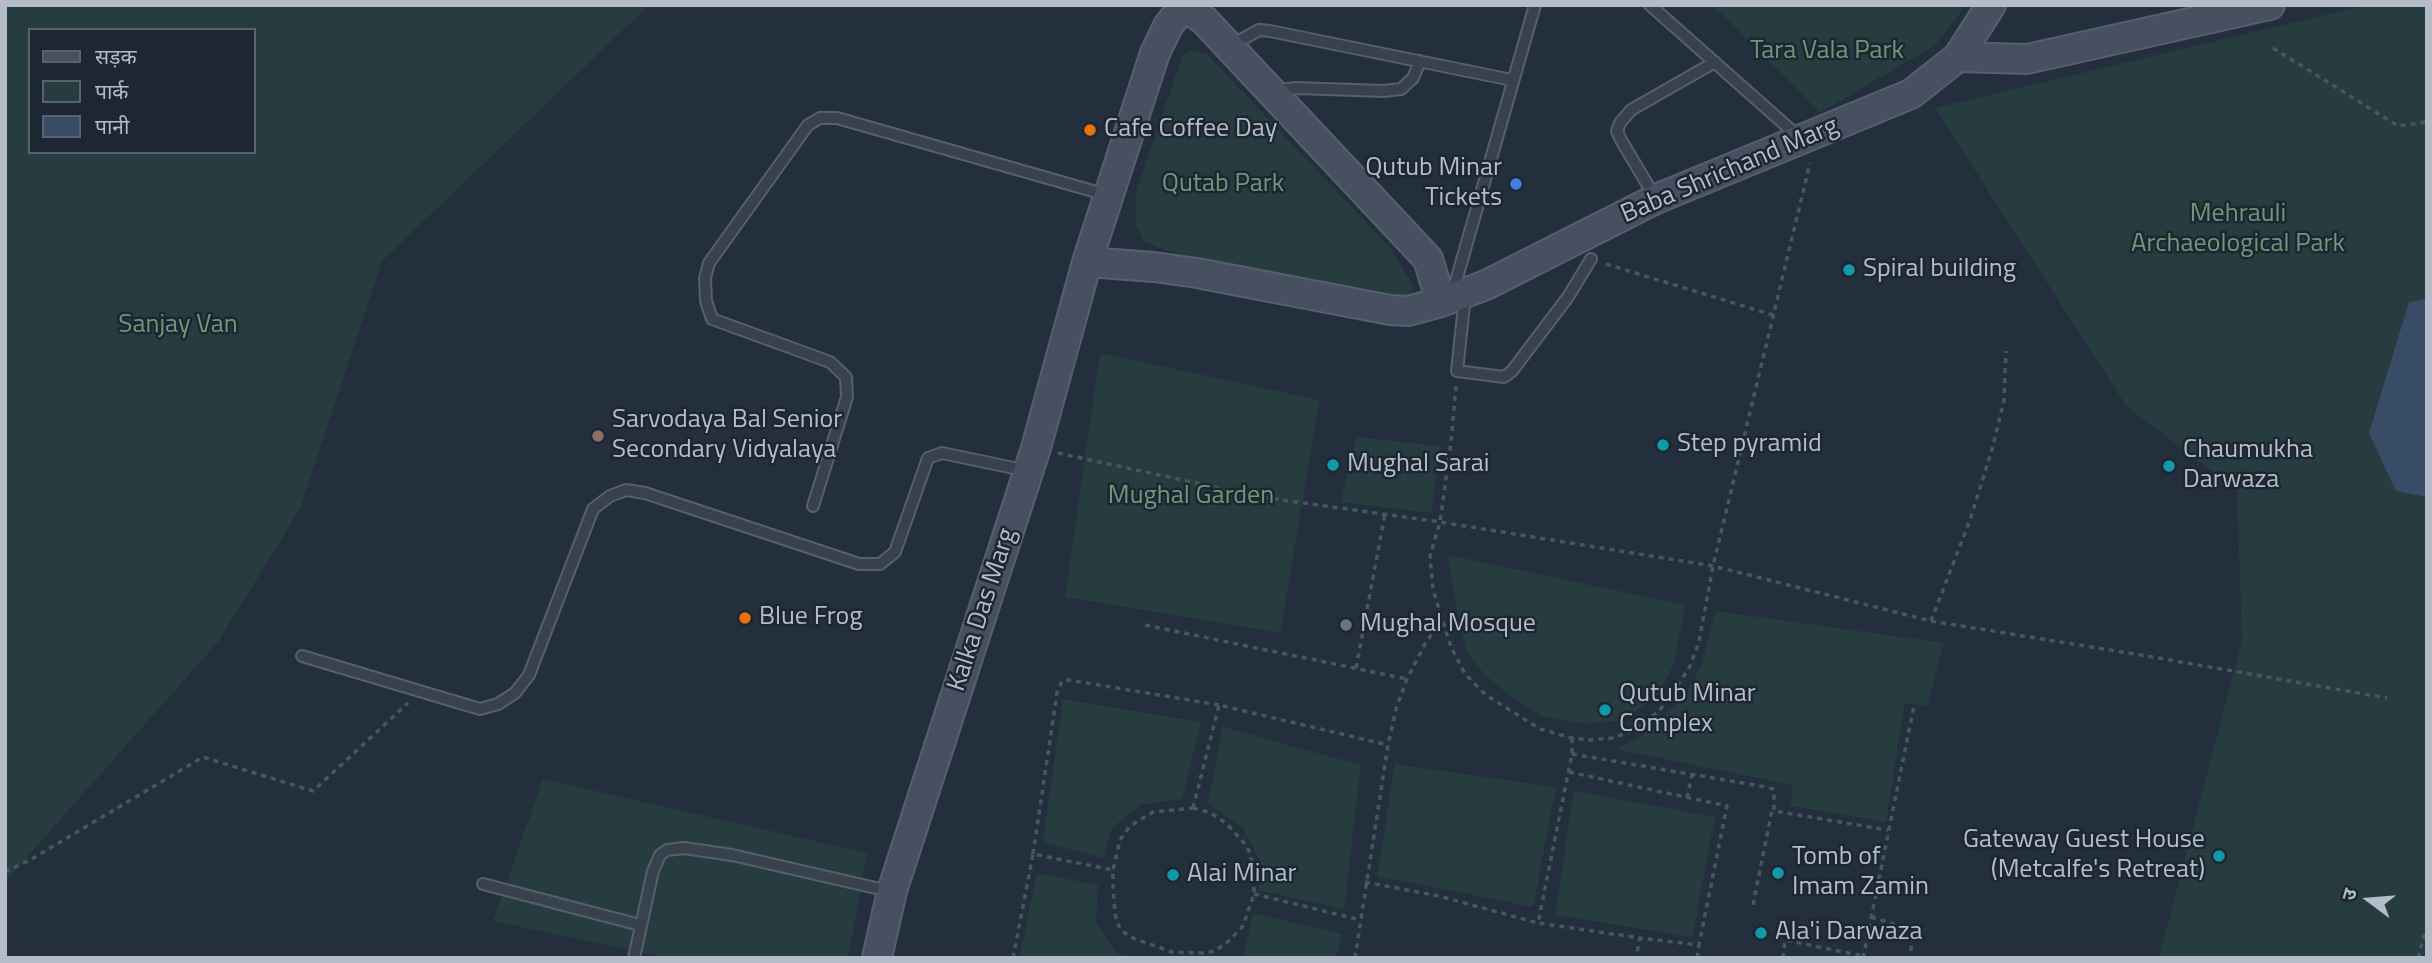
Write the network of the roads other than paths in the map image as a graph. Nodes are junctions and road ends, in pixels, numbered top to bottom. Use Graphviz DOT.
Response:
graph roads {
  1 [pos="1535,5"];
  2 [pos="1650,5"];
  3 [pos="1991,5"];
  4 [pos="2270,5"];
  5 [pos="1182,6"];
  6 [pos="1229,47"];
  7 [pos="1958,57"];
  8 [pos="1420,61"];
  9 [pos="1715,62"];
  10 [pos="1512,80"];
  11 [pos="1270,91"];
  12 [pos="1809,136"];
  13 [pos="1109,195"];
  14 [pos="1657,199"];
  15 [pos="1591,258"];
  16 [pos="1087,262"];
  17 [pos="1452,298"];
  18 [pos="1032,460"];
  19 [pos="813,506"];
  20 [pos="302,656"];
  21 [pos="483,884"];
  22 [pos="892,891"];
  23 [pos="640,925"];
  24 [pos="634,958"];
  25 [pos="877,958"];
  1 -- 10 [label="lane"];
  2 -- 9 [label="lane"];
  3 -- 7 [label="street, Baba Shrichand Marg"];
  4 -- 7 [label="street"];
  5 -- 6 [label="street"];
  5 -- 13 [label="street, Kalka Das Marg"];
  6 -- 8 [label="lane"];
  6 -- 11 [label="street"];
  7 -- 12 [label="street, Baba Shrichand Marg"];
  8 -- 10 [label="lane"];
  8 -- 11 [label="lane"];
  9 -- 12 [label="lane"];
  9 -- 14 [label="lane"];
  10 -- 17 [label="lane"];
  11 -- 17 [label="street"];
  12 -- 14 [label="street, Baba Shrichand Marg"];
  13 -- 16 [label="street, Kalka Das Marg"];
  13 -- 19 [label="lane"];
  14 -- 17 [label="street, Baba Shrichand Marg"];
  15 -- 17 [label="lane"];
  16 -- 17 [label="street, Baba Shrichand Marg"];
  16 -- 18 [label="street, Kalka Das Marg"];
  18 -- 20 [label="lane"];
  18 -- 22 [label="street, Kalka Das Marg"];
  21 -- 23 [label="lane"];
  22 -- 23 [label="lane"];
  22 -- 25 [label="street, Kalka Das Marg"];
  23 -- 24 [label="lane"];
}
